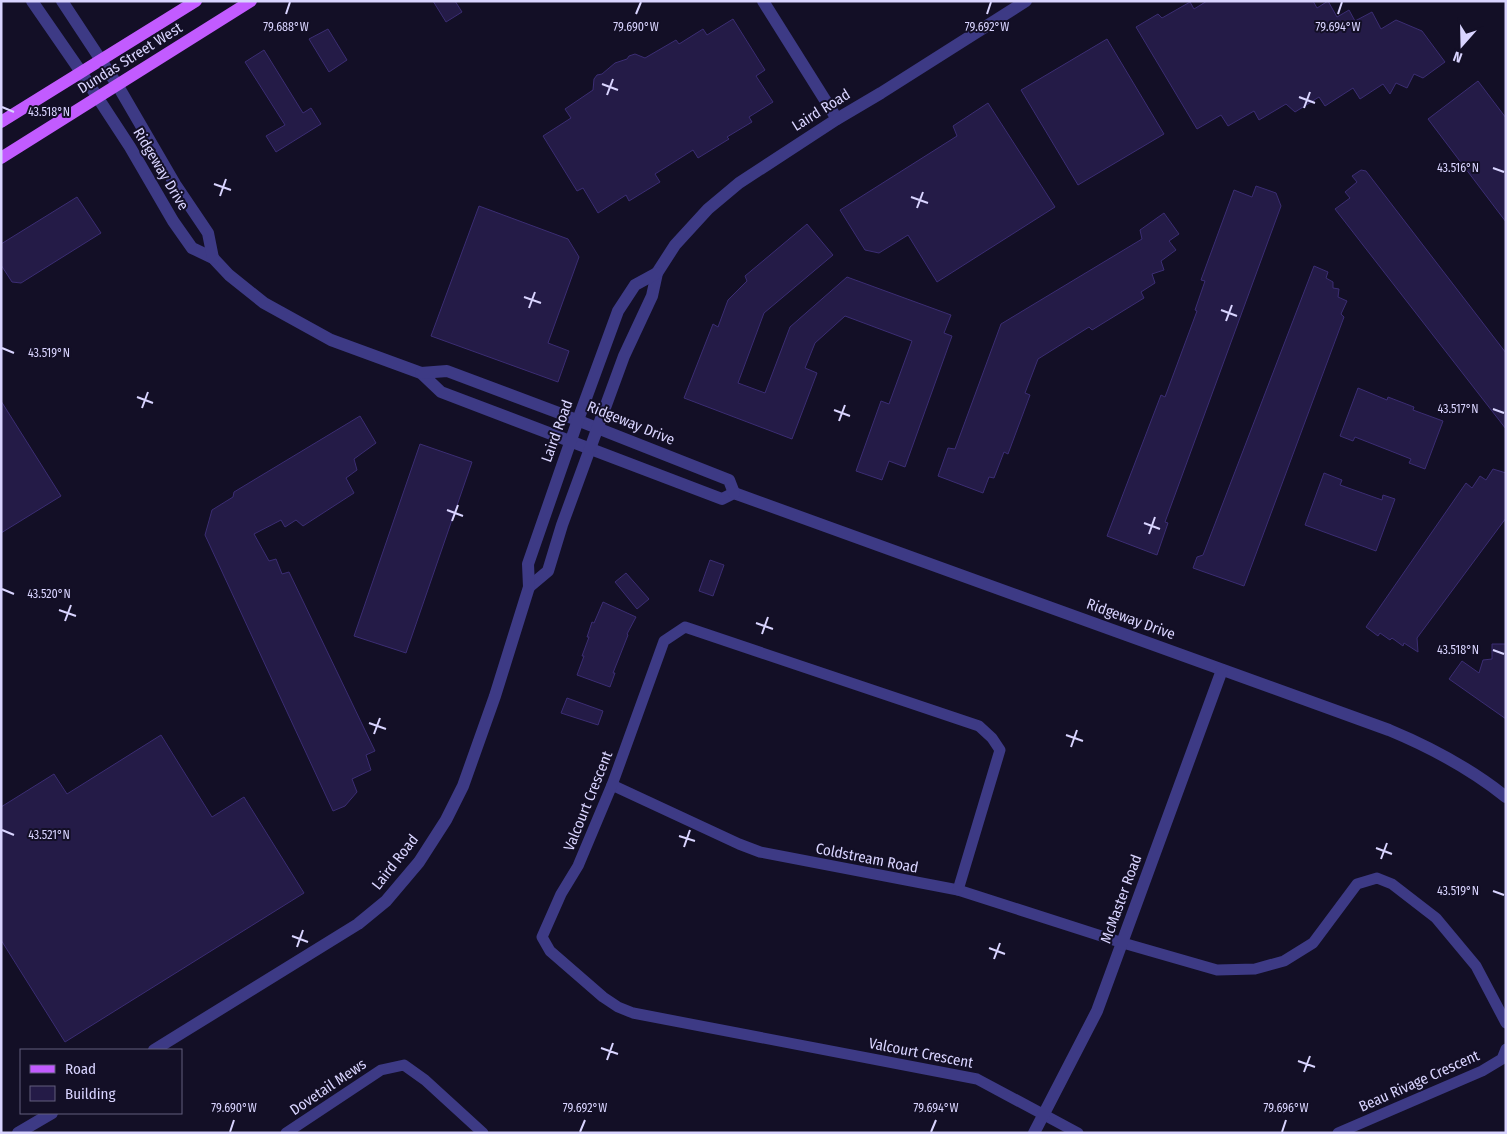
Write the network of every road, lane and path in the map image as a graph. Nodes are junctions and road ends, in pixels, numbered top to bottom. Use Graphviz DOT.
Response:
graph roads {
  1 [pos="32,1"];
  2 [pos="62,1"];
  3 [pos="196,1"];
  4 [pos="251,1"];
  5 [pos="763,1"];
  6 [pos="1026,1"];
  7 [pos="101,60"];
  8 [pos="81,72"];
  9 [pos="114,80"];
  10 [pos="93,93"];
  11 [pos="836,119"];
  12 [pos="1,122"];
  13 [pos="1,158"];
  14 [pos="213,258"];
  15 [pos="656,273"];
  16 [pos="420,373"];
  17 [pos="578,420"];
  18 [pos="597,428"];
  19 [pos="570,440"];
  20 [pos="590,448"];
  21 [pos="734,493"];
  22 [pos="529,587"];
  23 [pos="1222,670"];
  24 [pos="612,784"];
  25 [pos="1506,797"];
  26 [pos="958,890"];
  27 [pos="1123,943"];
  28 [pos="1506,1023"];
  29 [pos="156,1049"];
  30 [pos="1506,1050"];
  31 [pos="51,1114"];
  32 [pos="1044,1116"];
  33 [pos="32,1129"];
  34 [pos="18,1133"];
  35 [pos="286,1133"];
  36 [pos="483,1133"];
  37 [pos="1034,1133"];
  38 [pos="1078,1133"];
  39 [pos="1338,1133"];
  1 -- 8 [label="street, Ridgeway Drive"];
  2 -- 7 [label="street, Ridgeway Drive"];
  3 -- 7 [label="main road, Dundas Street West"];
  4 -- 9 [label="main road, Dundas Street West"];
  5 -- 11 [label="street"];
  6 -- 11 [label="street, Laird Road"];
  7 -- 8 [label="main road, Dundas Street West"];
  7 -- 9 [label="street, Ridgeway Drive"];
  8 -- 10 [label="street, Ridgeway Drive"];
  8 -- 12 [label="main road, Dundas Street West"];
  9 -- 10 [label="main road, Dundas Street West"];
  9 -- 14 [label="street, Ridgeway Drive"];
  10 -- 13 [label="main road, Dundas Street West"];
  10 -- 14 [label="street, Ridgeway Drive"];
  11 -- 15 [label="street, Laird Road"];
  14 -- 16 [label="street, Ridgeway Drive"];
  15 -- 17 [label="street, Laird Road"];
  15 -- 18 [label="street, Laird Road"];
  16 -- 17 [label="street, Ridgeway Drive"];
  16 -- 19 [label="street, Ridgeway Drive"];
  17 -- 18 [label="street, Ridgeway Drive"];
  17 -- 19 [label="street, Laird Road"];
  18 -- 20 [label="street, Laird Road"];
  18 -- 21 [label="street, Ridgeway Drive"];
  19 -- 20 [label="street, Ridgeway Drive"];
  19 -- 22 [label="street, Laird Road"];
  20 -- 21 [label="street, Ridgeway Drive"];
  20 -- 22 [label="street, Laird Road"];
  21 -- 23 [label="street, Ridgeway Drive"];
  22 -- 29 [label="street, Laird Road"];
  23 -- 25 [label="street, Ridgeway Drive"];
  23 -- 27 [label="street, McMaster Road"];
  24 -- 26 [label="street, Coldstream Road"];
  24 -- 26 [label="street, Valcourt Crescent"];
  24 -- 32 [label="street, Valcourt Crescent"];
  26 -- 27 [label="street, Coldstream Road"];
  27 -- 28 [label="street"];
  27 -- 32 [label="street, McMaster Road"];
  30 -- 39 [label="street, Beau Rivage Crescent"];
  31 -- 33 [label="street"];
  32 -- 37 [label="street, McMaster Road"];
  32 -- 38 [label="street"];
  33 -- 34 [label="street"];
  35 -- 36 [label="street, Dovetail Mews"];
}
